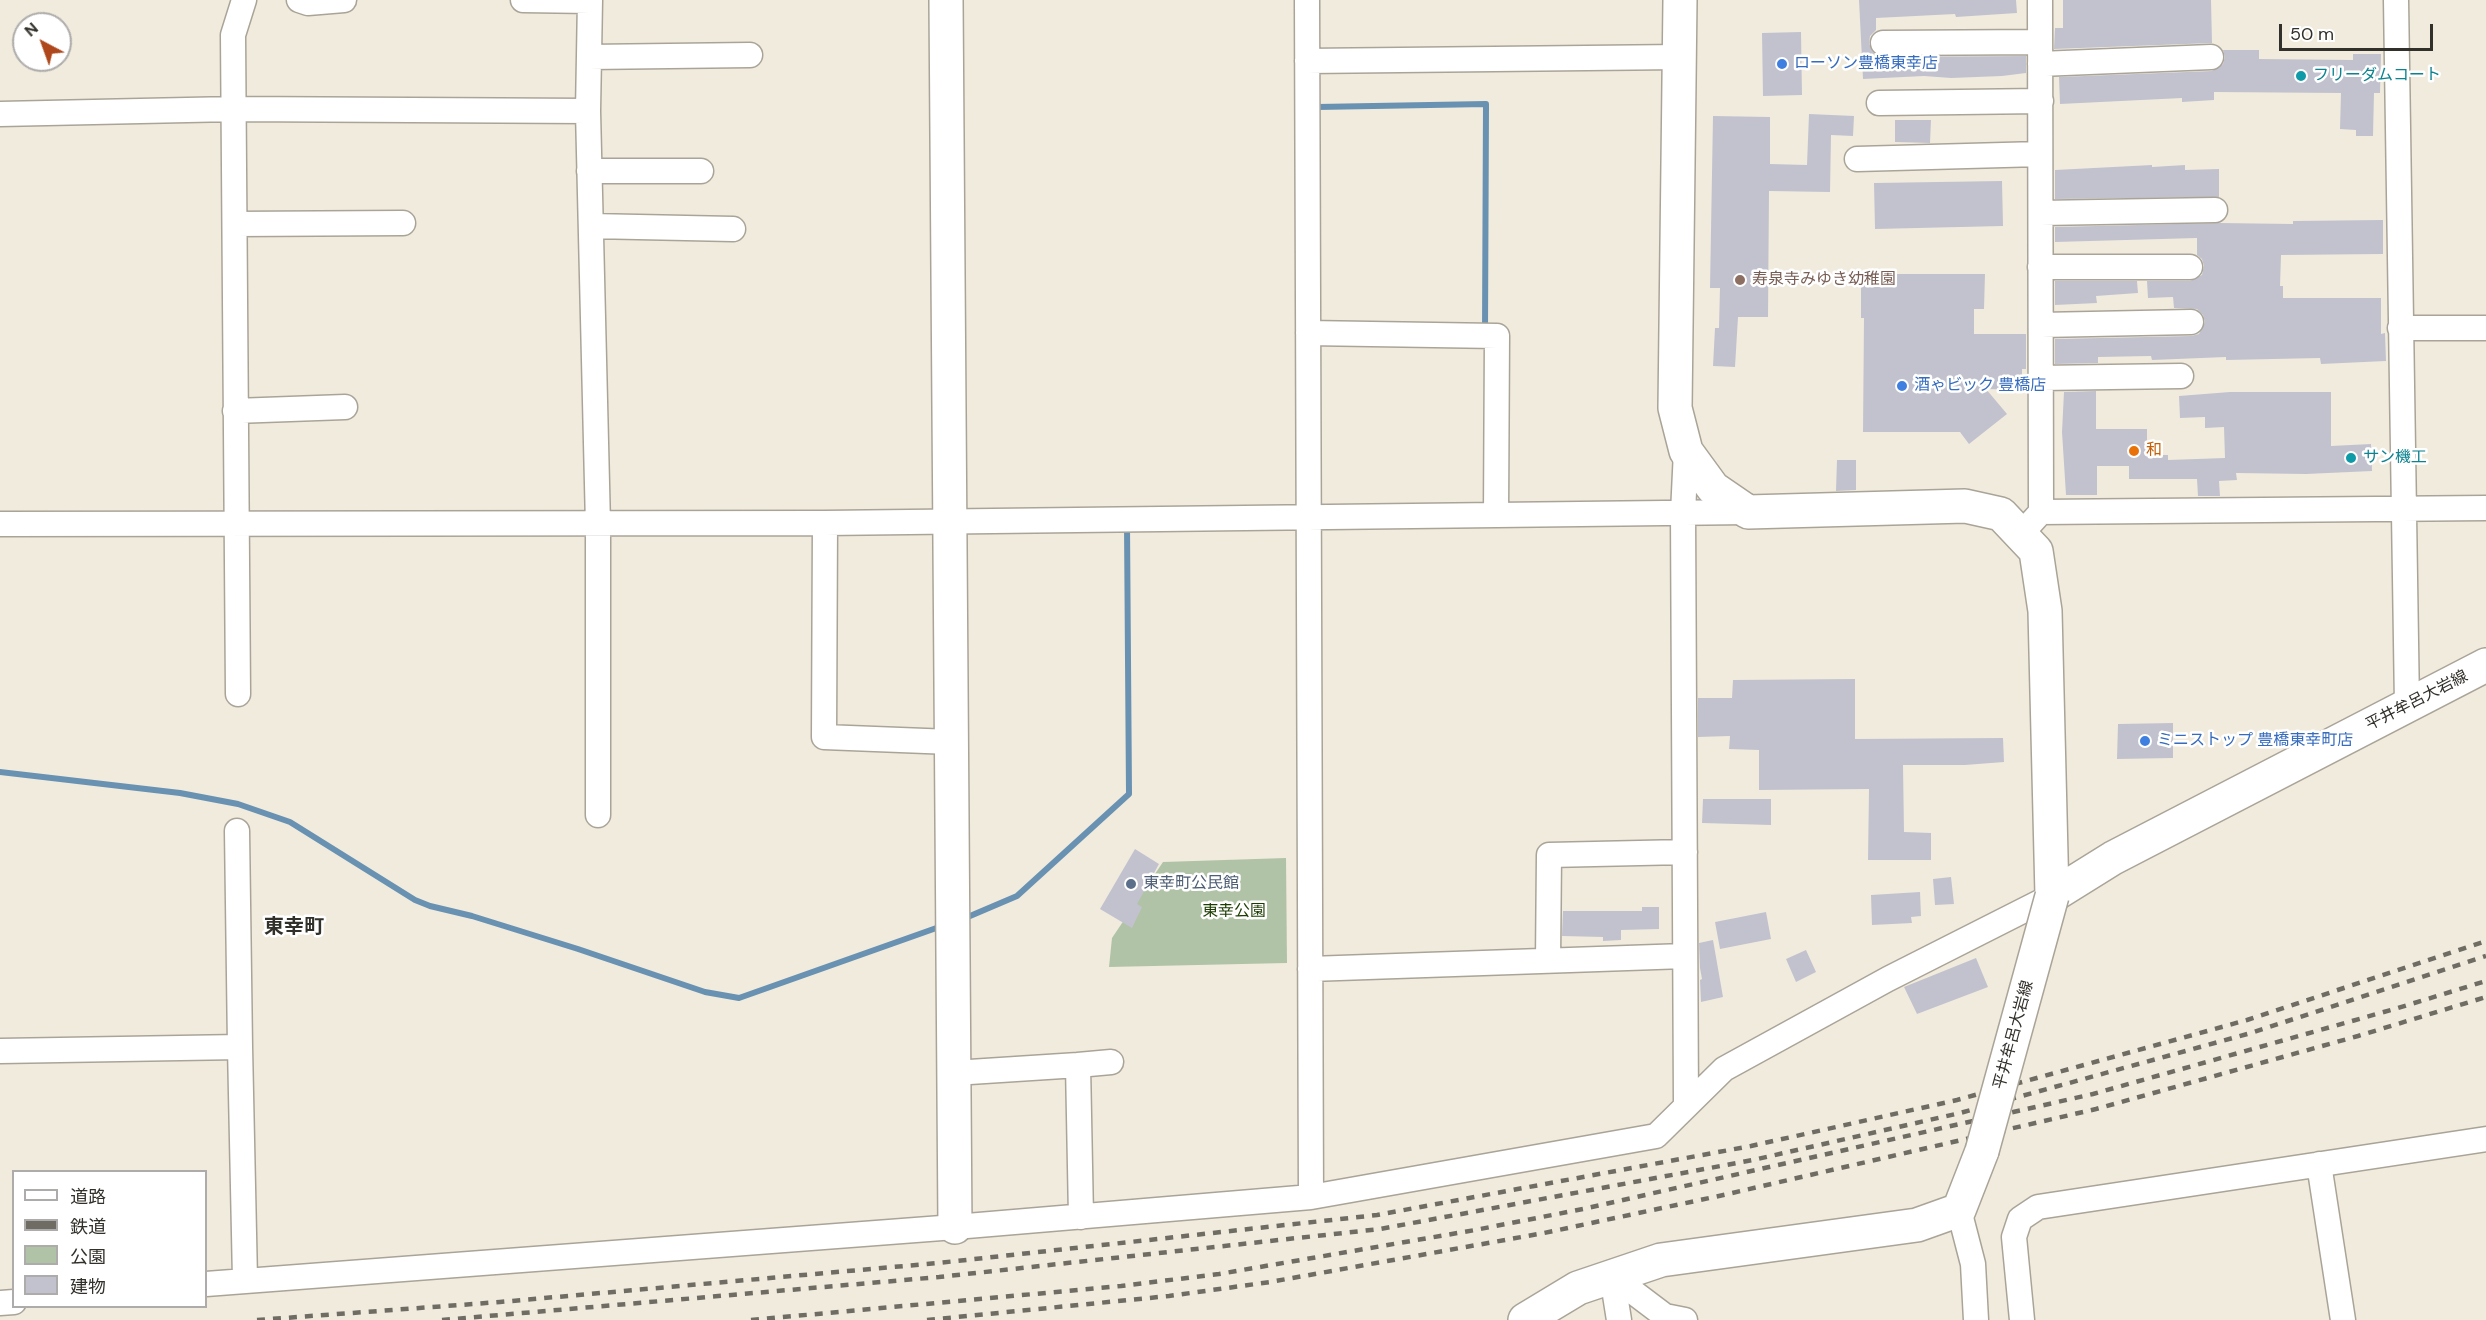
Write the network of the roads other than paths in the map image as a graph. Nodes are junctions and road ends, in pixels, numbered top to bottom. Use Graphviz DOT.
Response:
graph roads {
  1 [pos="244,0"];
  2 [pos="299,0"];
  3 [pos="344,0"];
  4 [pos="523,0"];
  5 [pos="946,0"];
  6 [pos="1307,0"];
  7 [pos="1680,0"];
  8 [pos="2040,0"];
  9 [pos="2396,0"];
  10 [pos="590,1"];
  11 [pos="1883,43"];
  12 [pos="2040,53"];
  13 [pos="750,55"];
  14 [pos="589,57"];
  15 [pos="1680,57"];
  16 [pos="2211,57"];
  17 [pos="1307,61"];
  18 [pos="2041,101"];
  19 [pos="1879,103"];
  20 [pos="234,109"];
  21 [pos="588,111"];
  22 [pos="0,114"];
  23 [pos="2040,154"];
  24 [pos="1857,159"];
  25 [pos="589,171"];
  26 [pos="701,171"];
  27 [pos="2215,210"];
  28 [pos="2041,213"];
  29 [pos="403,223"];
  30 [pos="235,224"];
  31 [pos="591,226"];
  32 [pos="733,229"];
  33 [pos="2040,267"];
  34 [pos="2190,267"];
  35 [pos="2191,322"];
  36 [pos="2041,325"];
  37 [pos="2400,328"];
  38 [pos="2486,328"];
  39 [pos="1308,333"];
  40 [pos="2181,376"];
  41 [pos="2040,378"];
  42 [pos="345,407"];
  43 [pos="235,411"];
  44 [pos="1686,451"];
  45 [pos="2403,508"];
  46 [pos="2486,508"];
  47 [pos="1748,512"];
  48 [pos="1683,513"];
  49 [pos="1496,515"];
  50 [pos="1308,518"];
  51 [pos="950,522"];
  52 [pos="236,523"];
  53 [pos="825,523"];
  54 [pos="0,524"];
  55 [pos="2031,524"];
  56 [pos="598,525"];
  57 [pos="2486,665"];
  58 [pos="238,694"];
  59 [pos="2407,705"];
  60 [pos="951,742"];
  61 [pos="598,814"];
  62 [pos="237,831"];
  63 [pos="1685,852"];
  64 [pos="2052,896"];
  65 [pos="1685,956"];
  66 [pos="1548,960"];
  67 [pos="1310,969"];
  68 [pos="240,1047"];
  69 [pos="0,1051"];
  70 [pos="1111,1062"];
  71 [pos="1078,1065"];
  72 [pos="954,1074"];
  73 [pos="1686,1104"];
  74 [pos="2486,1139"];
  75 [pos="2319,1164"];
  76 [pos="1311,1197"];
  77 [pos="1959,1210"];
  78 [pos="1081,1216"];
  79 [pos="955,1227"];
  80 [pos="1612,1276"];
  81 [pos="245,1280"];
  82 [pos="207,1284"];
  83 [pos="1525,1320"];
  84 [pos="1619,1320"];
  85 [pos="1684,1320"];
  86 [pos="1976,1320"];
  87 [pos="2022,1320"];
  88 [pos="2343,1320"];
  1 -- 20 [label="street"];
  2 -- 3 [label="street"];
  4 -- 10 [label="street"];
  5 -- 51 [label="street"];
  6 -- 17 [label="street"];
  7 -- 15 [label="street"];
  8 -- 12 [label="street"];
  9 -- 37 [label="street"];
  10 -- 14 [label="street"];
  11 -- 12 [label="street"];
  12 -- 16 [label="street"];
  12 -- 18 [label="street"];
  13 -- 14 [label="street"];
  14 -- 21 [label="street"];
  15 -- 17 [label="street"];
  15 -- 44 [label="street"];
  17 -- 39 [label="street"];
  18 -- 19 [label="street"];
  18 -- 23 [label="street"];
  20 -- 21 [label="street"];
  20 -- 22 [label="street"];
  20 -- 30 [label="street"];
  21 -- 25 [label="street"];
  23 -- 24 [label="street"];
  23 -- 28 [label="street"];
  25 -- 26 [label="street"];
  25 -- 31 [label="street"];
  27 -- 28 [label="street"];
  28 -- 33 [label="street"];
  29 -- 30 [label="street"];
  30 -- 43 [label="street"];
  31 -- 32 [label="street"];
  31 -- 56 [label="street"];
  33 -- 34 [label="street"];
  33 -- 36 [label="street"];
  35 -- 36 [label="street"];
  36 -- 41 [label="street"];
  37 -- 38 [label="street"];
  37 -- 45 [label="street"];
  39 -- 49 [label="street"];
  39 -- 50 [label="street"];
  40 -- 41 [label="street"];
  41 -- 55 [label="street"];
  42 -- 43 [label="street"];
  43 -- 52 [label="street"];
  44 -- 47 [label="street"];
  44 -- 48 [label="street"];
  45 -- 46 [label="street"];
  45 -- 55 [label="street"];
  45 -- 59 [label="street"];
  47 -- 48 [label="street"];
  47 -- 55 [label="street"];
  48 -- 49 [label="street"];
  48 -- 63 [label="street"];
  49 -- 50 [label="street"];
  50 -- 51 [label="street"];
  50 -- 67 [label="street"];
  51 -- 53 [label="street"];
  51 -- 60 [label="street"];
  52 -- 54 [label="street"];
  52 -- 56 [label="street"];
  52 -- 58 [label="street"];
  53 -- 56 [label="street"];
  53 -- 60 [label="street"];
  55 -- 64 [label="street"];
  56 -- 61 [label="street"];
  57 -- 59 [label="street, 平井牟呂大岩線"];
  59 -- 64 [label="street, 平井牟呂大岩線"];
  60 -- 72 [label="street"];
  62 -- 68 [label="street"];
  63 -- 65 [label="street"];
  63 -- 66 [label="street"];
  64 -- 73 [label="street"];
  64 -- 77 [label="street, 平井牟呂大岩線, bridge"];
  65 -- 66 [label="street"];
  65 -- 73 [label="street"];
  66 -- 67 [label="street"];
  67 -- 76 [label="street"];
  68 -- 69 [label="street"];
  68 -- 81 [label="street"];
  70 -- 71 [label="street"];
  71 -- 72 [label="street"];
  71 -- 78 [label="street"];
  72 -- 79 [label="street"];
  73 -- 76 [label="street"];
  74 -- 75 [label="street"];
  75 -- 87 [label="street"];
  75 -- 88 [label="street"];
  76 -- 78 [label="street"];
  77 -- 80 [label="street"];
  77 -- 86 [label="street"];
  78 -- 79 [label="street"];
  79 -- 81 [label="street"];
  80 -- 83 [label="street"];
  80 -- 84 [label="street"];
  80 -- 85 [label="street"];
  81 -- 82 [label="street"];
}
